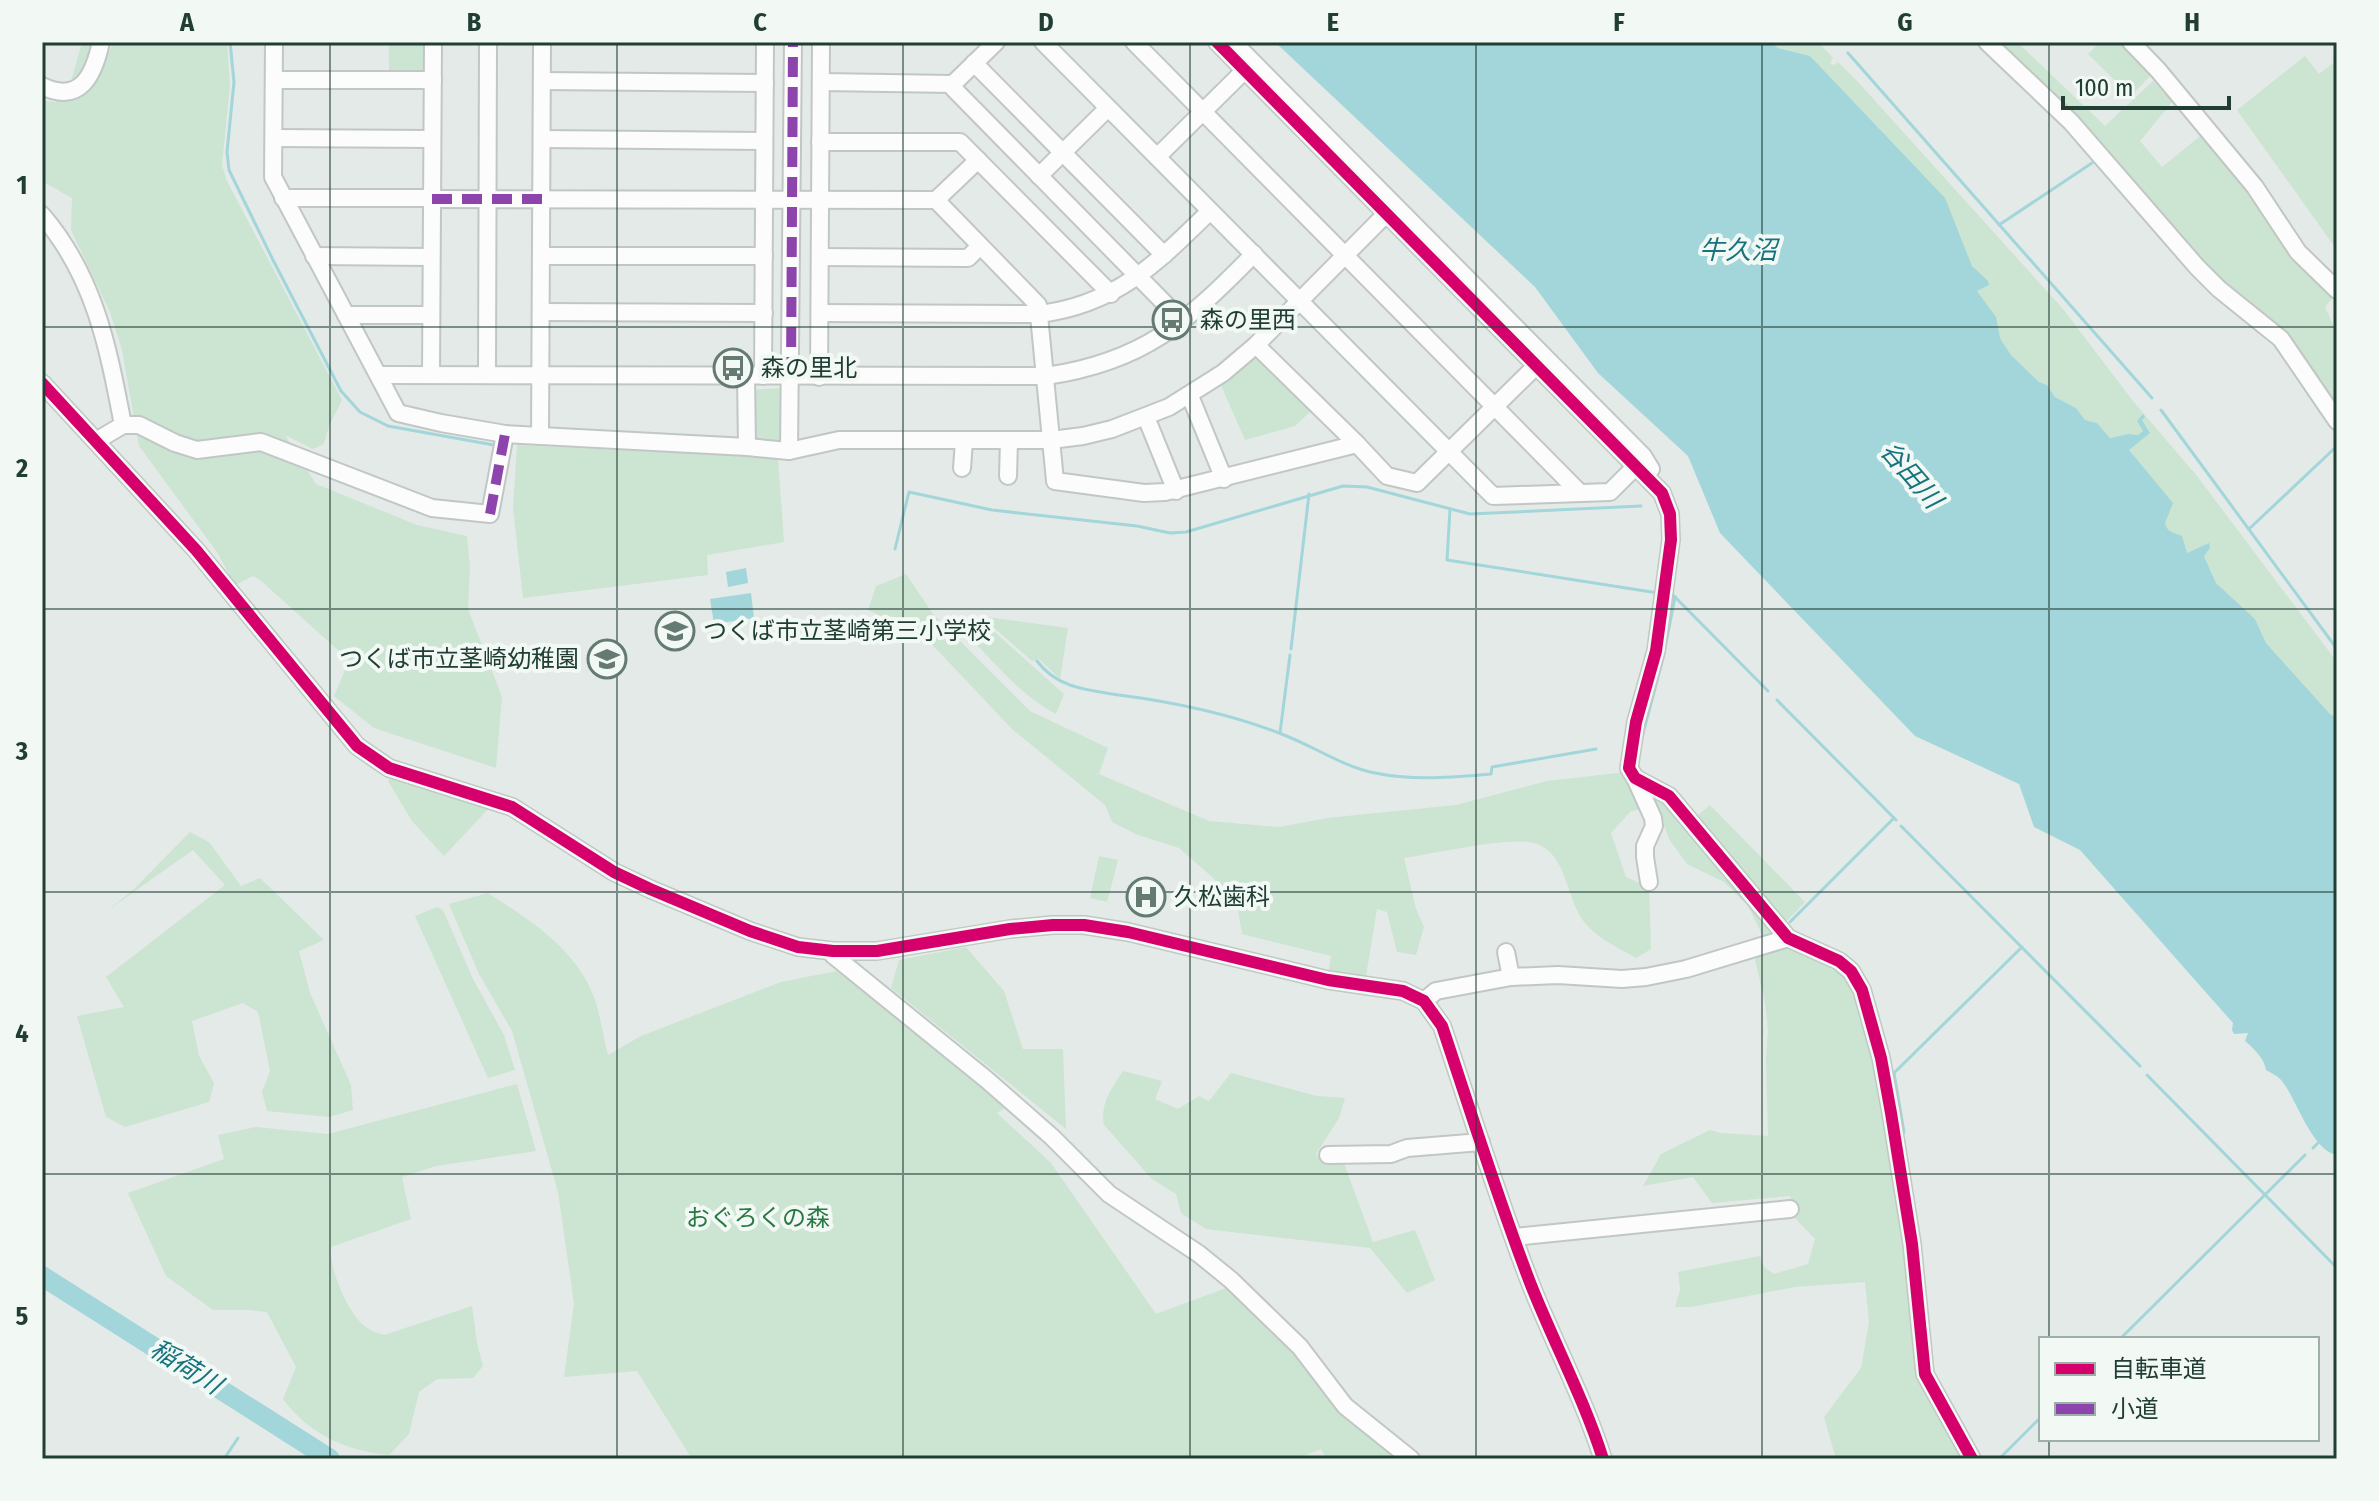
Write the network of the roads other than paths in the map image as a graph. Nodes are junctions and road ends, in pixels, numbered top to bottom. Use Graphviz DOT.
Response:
graph roads {
  1 [pos="101,42"];
  2 [pos="274,42"];
  3 [pos="433,42"];
  4 [pos="488,42"];
  5 [pos="542,42"];
  6 [pos="765,42"];
  7 [pos="793,42"];
  8 [pos="821,42"];
  9 [pos="996,42"];
  10 [pos="1043,42"];
  11 [pos="1134,42"];
  12 [pos="1217,42"];
  13 [pos="1233,42"];
  14 [pos="1987,42"];
  15 [pos="2131,42"];
  16 [pos="974,63"];
  17 [pos="1245,70"];
  18 [pos="274,80"];
  19 [pos="433,80"];
  20 [pos="542,81"];
  21 [pos="821,82"];
  22 [pos="765,83"];
  23 [pos="953,84"];
  24 [pos="42,86"];
  25 [pos="1108,108"];
  26 [pos="1203,112"];
  27 [pos="274,138"];
  28 [pos="432,139"];
  29 [pos="542,139"];
  30 [pos="764,141"];
  31 [pos="820,142"];
  32 [pos="1062,153"];
  33 [pos="1157,157"];
  34 [pos="978,160"];
  35 [pos="1039,176"];
  36 [pos="283,198"];
  37 [pos="432,198"];
  38 [pos="487,198"];
  39 [pos="542,199"];
  40 [pos="764,200"];
  41 [pos="793,200"];
  42 [pos="820,200"];
  43 [pos="936,200"];
  44 [pos="1210,211"];
  45 [pos="1387,213"];
  46 [pos="42,215"];
  47 [pos="980,246"];
  48 [pos="1254,254"];
  49 [pos="1164,255"];
  50 [pos="1345,255"];
  51 [pos="314,256"];
  52 [pos="541,256"];
  53 [pos="764,256"];
  54 [pos="431,257"];
  55 [pos="820,257"];
  56 [pos="1139,277"];
  57 [pos="2337,290"];
  58 [pos="1111,294"];
  59 [pos="1300,301"];
  60 [pos="541,312"];
  61 [pos="764,313"];
  62 [pos="820,313"];
  63 [pos="1039,314"];
  64 [pos="346,315"];
  65 [pos="431,315"];
  66 [pos="1183,322"];
  67 [pos="1256,345"];
  68 [pos="1536,366"];
  69 [pos="379,375"];
  70 [pos="431,375"];
  71 [pos="487,375"];
  72 [pos="540,375"];
  73 [pos="755,376"];
  74 [pos="1046,376"];
  75 [pos="791,377"];
  76 [pos="819,377"];
  77 [pos="42,383"];
  78 [pos="1190,396"];
  79 [pos="1495,407"];
  80 [pos="1146,417"];
  81 [pos="2337,421"];
  82 [pos="123,425"];
  83 [pos="505,434"];
  84 [pos="540,436"];
  85 [pos="1051,440"];
  86 [pos="96,441"];
  87 [pos="964,441"];
  88 [pos="1009,441"];
  89 [pos="1357,444"];
  90 [pos="747,447"];
  91 [pos="789,451"];
  92 [pos="1450,452"];
  93 [pos="1636,466"];
  94 [pos="962,468"];
  95 [pos="1008,476"];
  96 [pos="1224,479"];
  97 [pos="1655,484"];
  98 [pos="1176,491"];
  99 [pos="1580,493"];
  100 [pos="1635,778"];
  101 [pos="1649,882"];
  102 [pos="1788,938"];
  103 [pos="1506,952"];
  104 [pos="833,955"];
  105 [pos="1511,977"];
  106 [pos="1424,1001"];
  107 [pos="1481,1142"];
  108 [pos="1328,1155"];
  109 [pos="1790,1209"];
  110 [pos="1514,1237"];
  111 [pos="1411,1459"];
  112 [pos="1603,1459"];
  113 [pos="1972,1459"];
  1 -- 24 [label="street"];
  2 -- 18 [label="street"];
  3 -- 19 [label="street"];
  4 -- 38 [label="street"];
  5 -- 20 [label="street"];
  6 -- 22 [label="street"];
  7 -- 41 [label="street"];
  8 -- 21 [label="street"];
  9 -- 16 [label="street"];
  10 -- 25 [label="street"];
  11 -- 26 [label="street"];
  12 -- 17 [label="street"];
  13 -- 97 [label="street"];
  14 -- 81 [label="street"];
  15 -- 57 [label="street"];
  16 -- 23 [label="street"];
  16 -- 32 [label="street"];
  17 -- 26 [label="street"];
  17 -- 45 [label="street"];
  18 -- 19 [label="street"];
  18 -- 27 [label="street"];
  19 -- 28 [label="street"];
  20 -- 22 [label="street"];
  20 -- 29 [label="street"];
  21 -- 23 [label="street"];
  21 -- 31 [label="street"];
  22 -- 30 [label="street"];
  23 -- 35 [label="street"];
  25 -- 32 [label="street"];
  25 -- 33 [label="street"];
  26 -- 33 [label="street"];
  26 -- 50 [label="street"];
  27 -- 28 [label="street"];
  27 -- 36 [label="street"];
  28 -- 37 [label="street"];
  29 -- 30 [label="street"];
  29 -- 39 [label="street"];
  30 -- 40 [label="street"];
  31 -- 34 [label="street"];
  31 -- 42 [label="street"];
  32 -- 35 [label="street"];
  32 -- 49 [label="street"];
  33 -- 44 [label="street"];
  34 -- 43 [label="street"];
  34 -- 58 [label="street"];
  35 -- 56 [label="street"];
  36 -- 37 [label="street"];
  36 -- 51 [label="street"];
  37 -- 38 [label="street"];
  37 -- 54 [label="street"];
  38 -- 39 [label="street"];
  38 -- 71 [label="street"];
  39 -- 40 [label="street"];
  39 -- 52 [label="street"];
  40 -- 41 [label="street"];
  40 -- 53 [label="street"];
  41 -- 42 [label="street"];
  41 -- 75 [label="street"];
  42 -- 43 [label="street"];
  42 -- 55 [label="street"];
  43 -- 47 [label="street"];
  44 -- 48 [label="street"];
  44 -- 49 [label="street"];
  45 -- 50 [label="street"];
  45 -- 68 [label="street"];
  46 -- 82 [label="street"];
  47 -- 55 [label="street"];
  47 -- 63 [label="street"];
  48 -- 59 [label="street"];
  48 -- 66 [label="street"];
  49 -- 56 [label="street"];
  50 -- 59 [label="street"];
  50 -- 79 [label="street"];
  51 -- 54 [label="street"];
  51 -- 64 [label="street"];
  52 -- 53 [label="street"];
  52 -- 60 [label="street"];
  53 -- 61 [label="street"];
  54 -- 65 [label="street"];
  55 -- 62 [label="street"];
  56 -- 58 [label="street"];
  56 -- 66 [label="street"];
  58 -- 63 [label="street"];
  59 -- 67 [label="street"];
  59 -- 92 [label="street"];
  60 -- 61 [label="street"];
  60 -- 72 [label="street"];
  61 -- 73 [label="street"];
  62 -- 63 [label="street"];
  62 -- 76 [label="street"];
  63 -- 74 [label="street"];
  64 -- 65 [label="street"];
  64 -- 69 [label="street"];
  65 -- 70 [label="street"];
  66 -- 74 [label="street"];
  67 -- 78 [label="street"];
  67 -- 89 [label="street"];
  68 -- 79 [label="street"];
  68 -- 93 [label="street"];
  69 -- 70 [label="street"];
  69 -- 83 [label="street"];
  70 -- 71 [label="street"];
  71 -- 72 [label="street"];
  72 -- 73 [label="street"];
  72 -- 84 [label="street"];
  73 -- 75 [label="street"];
  73 -- 90 [label="street"];
  74 -- 76 [label="street"];
  74 -- 85 [label="street"];
  75 -- 76 [label="street"];
  75 -- 91 [label="street"];
  77 -- 86 [label="street"];
  78 -- 80 [label="street"];
  78 -- 96 [label="street"];
  79 -- 92 [label="street"];
  79 -- 99 [label="street"];
  80 -- 85 [label="street"];
  80 -- 98 [label="street"];
  82 -- 83 [label="street"];
  82 -- 86 [label="street"];
  83 -- 84 [label="street"];
  84 -- 90 [label="street"];
  85 -- 88 [label="street"];
  85 -- 98 [label="street"];
  86 -- 106 [label="street"];
  87 -- 88 [label="street"];
  87 -- 91 [label="street"];
  87 -- 94 [label="street"];
  88 -- 95 [label="street"];
  89 -- 92 [label="street"];
  89 -- 96 [label="street"];
  90 -- 91 [label="street"];
  92 -- 99 [label="street"];
  93 -- 97 [label="street"];
  93 -- 99 [label="street"];
  96 -- 98 [label="street"];
  97 -- 100 [label="street"];
  100 -- 101 [label="street"];
  100 -- 102 [label="street"];
  102 -- 105 [label="street"];
  102 -- 113 [label="street"];
  103 -- 105 [label="street"];
  104 -- 111 [label="street"];
  105 -- 106 [label="street"];
  106 -- 107 [label="street"];
  107 -- 108 [label="street"];
  107 -- 110 [label="street"];
  109 -- 110 [label="street"];
  110 -- 112 [label="street"];
}
